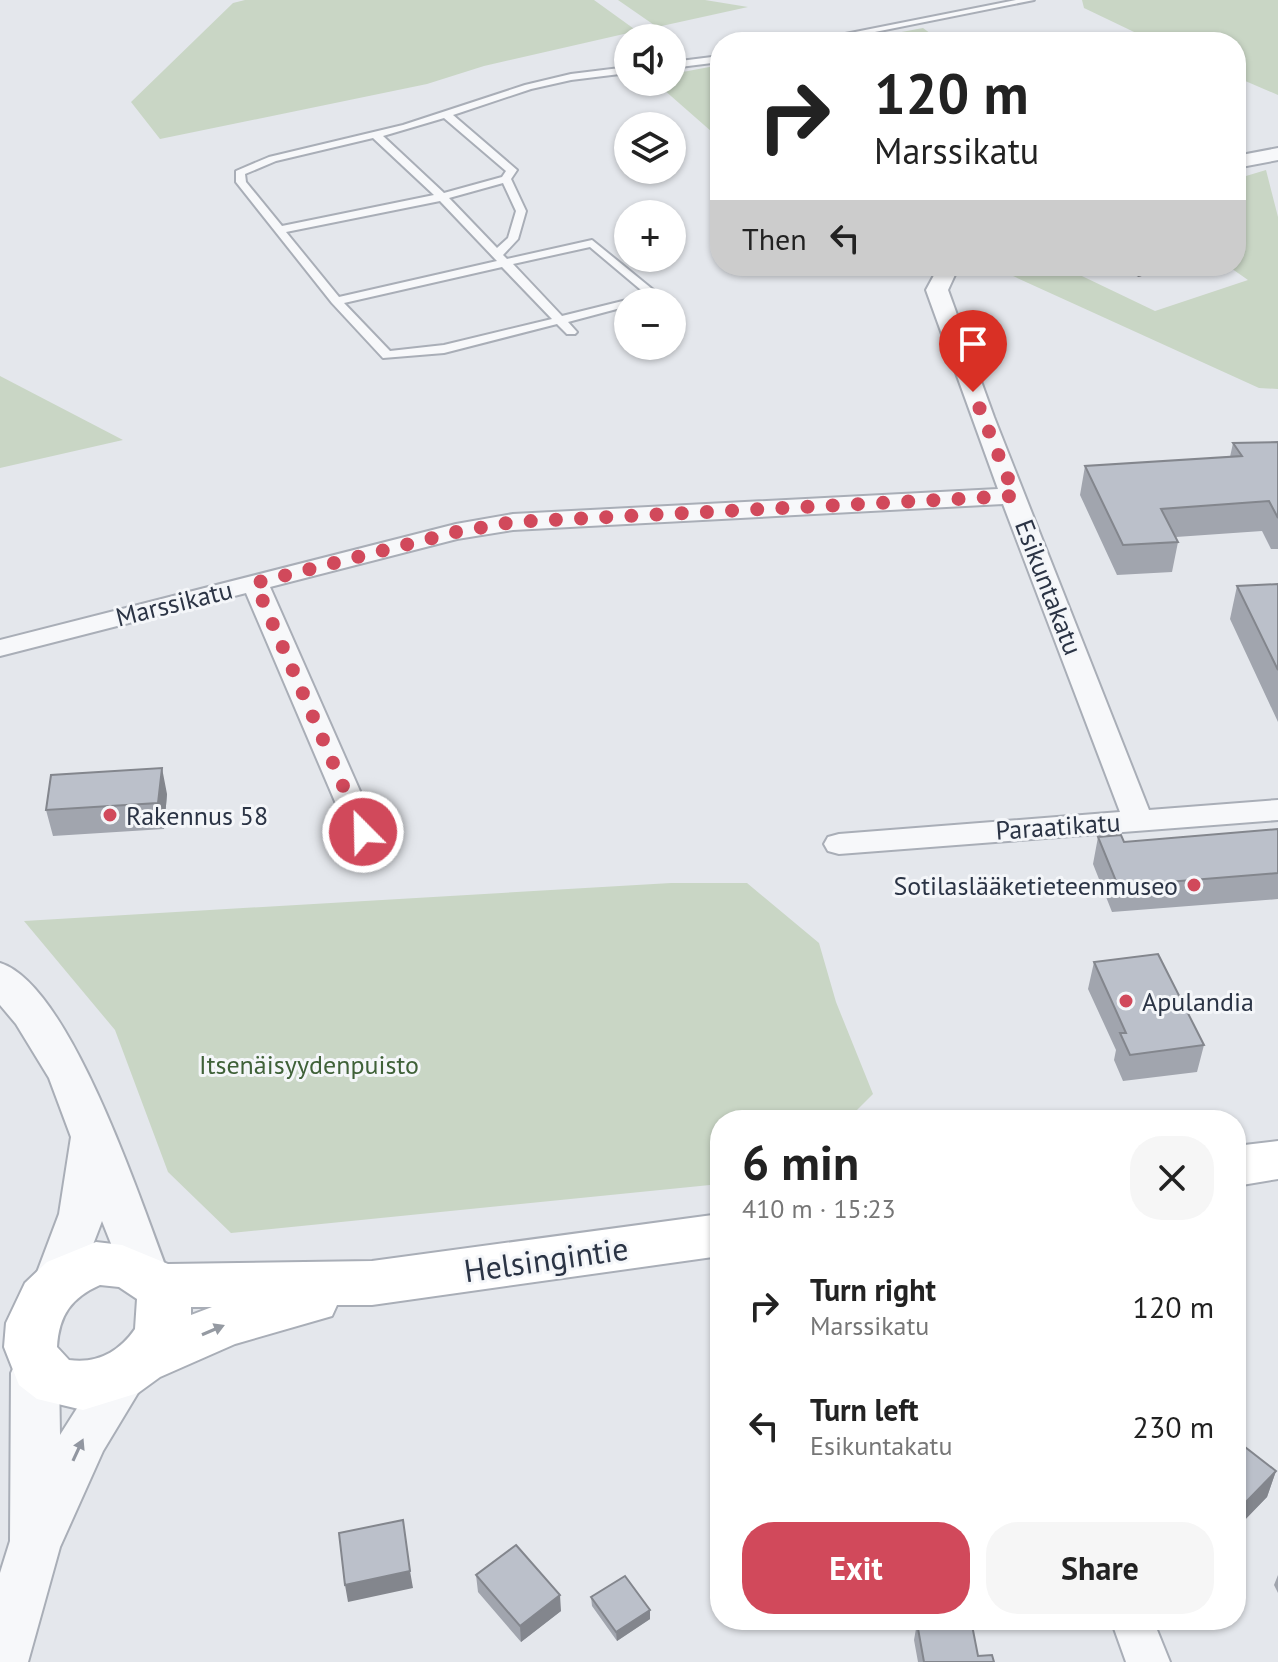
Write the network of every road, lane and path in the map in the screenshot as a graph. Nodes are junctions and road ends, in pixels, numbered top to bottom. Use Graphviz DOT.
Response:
graph roads {
  1 [pos="1030,0"];
  2 [pos="862,32"];
  3 [pos="710,60"];
  4 [pos="686,63"];
  5 [pos="614,72"];
  6 [pos="447,115"];
  7 [pos="375,134"];
  8 [pos="1278,154"];
  9 [pos="1246,160"];
  10 [pos="506,179"];
  11 [pos="442,197"];
  12 [pos="279,230"];
  13 [pos="498,254"];
  14 [pos="507,263"];
  15 [pos="944,276"];
  16 [pos="645,288"];
  17 [pos="336,301"];
  18 [pos="614,307"];
  19 [pos="559,319"];
  20 [pos="571,332"];
  21 [pos="1015,496"];
  22 [pos="255,583"];
  23 [pos="0,648"];
  24 [pos="1263,807"];
  25 [pos="1138,820"];
  26 [pos="363,832"];
  27 [pos="839,844"];
  28 [pos="0,978"];
  29 [pos="92,1134"];
  30 [pos="1278,1160"];
  31 [pos="1246,1165"];
  32 [pos="710,1236"];
  33 [pos="152,1280"];
  34 [pos="372,1283"];
  35 [pos="30,1295"];
  36 [pos="19,1365"];
  37 [pos="134,1367"];
  38 [pos="34,1547"];
  39 [pos="1136,1630"];
  40 [pos="1,1662"];
  41 [pos="1148,1662"];
  1 -- 2 [label="lane"];
  3 -- 4 [label="lane"];
  5 -- 6 [label="lane"];
  6 -- 7 [label="lane"];
  6 -- 10 [label="lane"];
  7 -- 11 [label="lane"];
  7 -- 12 [label="lane"];
  8 -- 9 [label="street"];
  10 -- 11 [label="lane"];
  10 -- 13 [label="lane"];
  11 -- 12 [label="lane"];
  11 -- 13 [label="lane"];
  12 -- 17 [label="lane"];
  13 -- 14 [label="lane"];
  14 -- 16 [label="lane"];
  14 -- 17 [label="lane"];
  14 -- 19 [label="lane"];
  15 -- 21 [label="street, Esikuntakatu"];
  17 -- 19 [label="lane"];
  18 -- 19 [label="lane"];
  19 -- 20 [label="lane"];
  21 -- 22 [label="street, Marssikatu"];
  21 -- 25 [label="street, Esikuntakatu"];
  22 -- 23 [label="street, Marssikatu"];
  22 -- 26 [label="street"];
  24 -- 25 [label="street, Paraatikatu"];
  25 -- 27 [label="street, Paraatikatu"];
  28 -- 29 [label="street"];
  29 -- 33 [label="street"];
  29 -- 35 [label="street"];
  30 -- 31 [label="main road"];
  32 -- 34 [label="main road, Helsingintie"];
  33 -- 34 [label="main road, Helsingintie"];
  33 -- 35 [label="main road"];
  33 -- 37 [label="main road"];
  37 -- 34 [label="main road, Helsingintie, one-way"];
  35 -- 36 [label="main road"];
  36 -- 37 [label="main road"];
  36 -- 38 [label="street"];
  38 -- 37 [label="street, one-way"];
  38 -- 40 [label="street"];
  39 -- 41 [label="street"];
}
